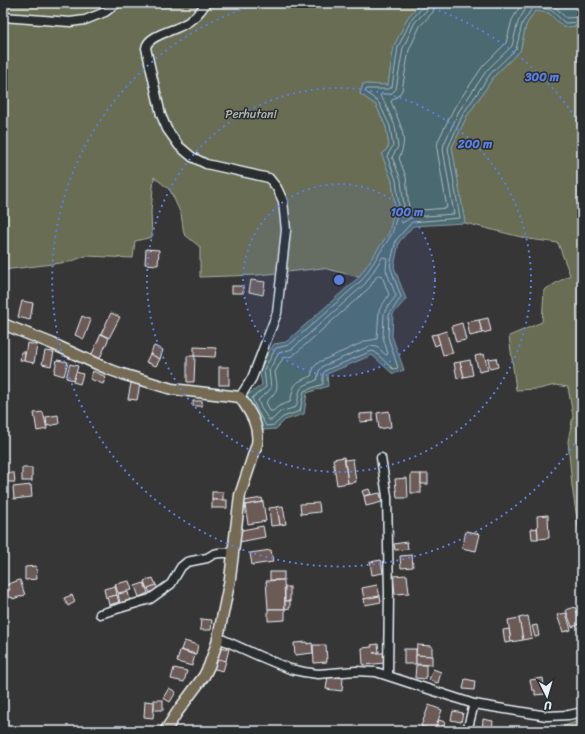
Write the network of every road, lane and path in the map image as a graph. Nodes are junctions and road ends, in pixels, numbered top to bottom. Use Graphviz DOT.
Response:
graph roads {
  1 [pos="117,3"];
  2 [pos="206,3"];
  3 [pos="3,17"];
  4 [pos="3,324"];
  5 [pos="240,397"];
  6 [pos="381,458"];
  7 [pos="233,553"];
  8 [pos="100,614"];
  9 [pos="219,638"];
  10 [pos="388,675"];
  11 [pos="474,704"];
  12 [pos="582,712"];
  13 [pos="165,731"];
  14 [pos="467,731"];
  1 -- 3 [label="street"];
  2 -- 5 [label="street"];
  4 -- 5 [label="main road"];
  5 -- 7 [label="main road"];
  6 -- 10 [label="street"];
  7 -- 8 [label="street"];
  7 -- 9 [label="main road"];
  9 -- 10 [label="street"];
  9 -- 13 [label="main road"];
  10 -- 11 [label="street"];
  11 -- 12 [label="street"];
  11 -- 14 [label="street"];
}
